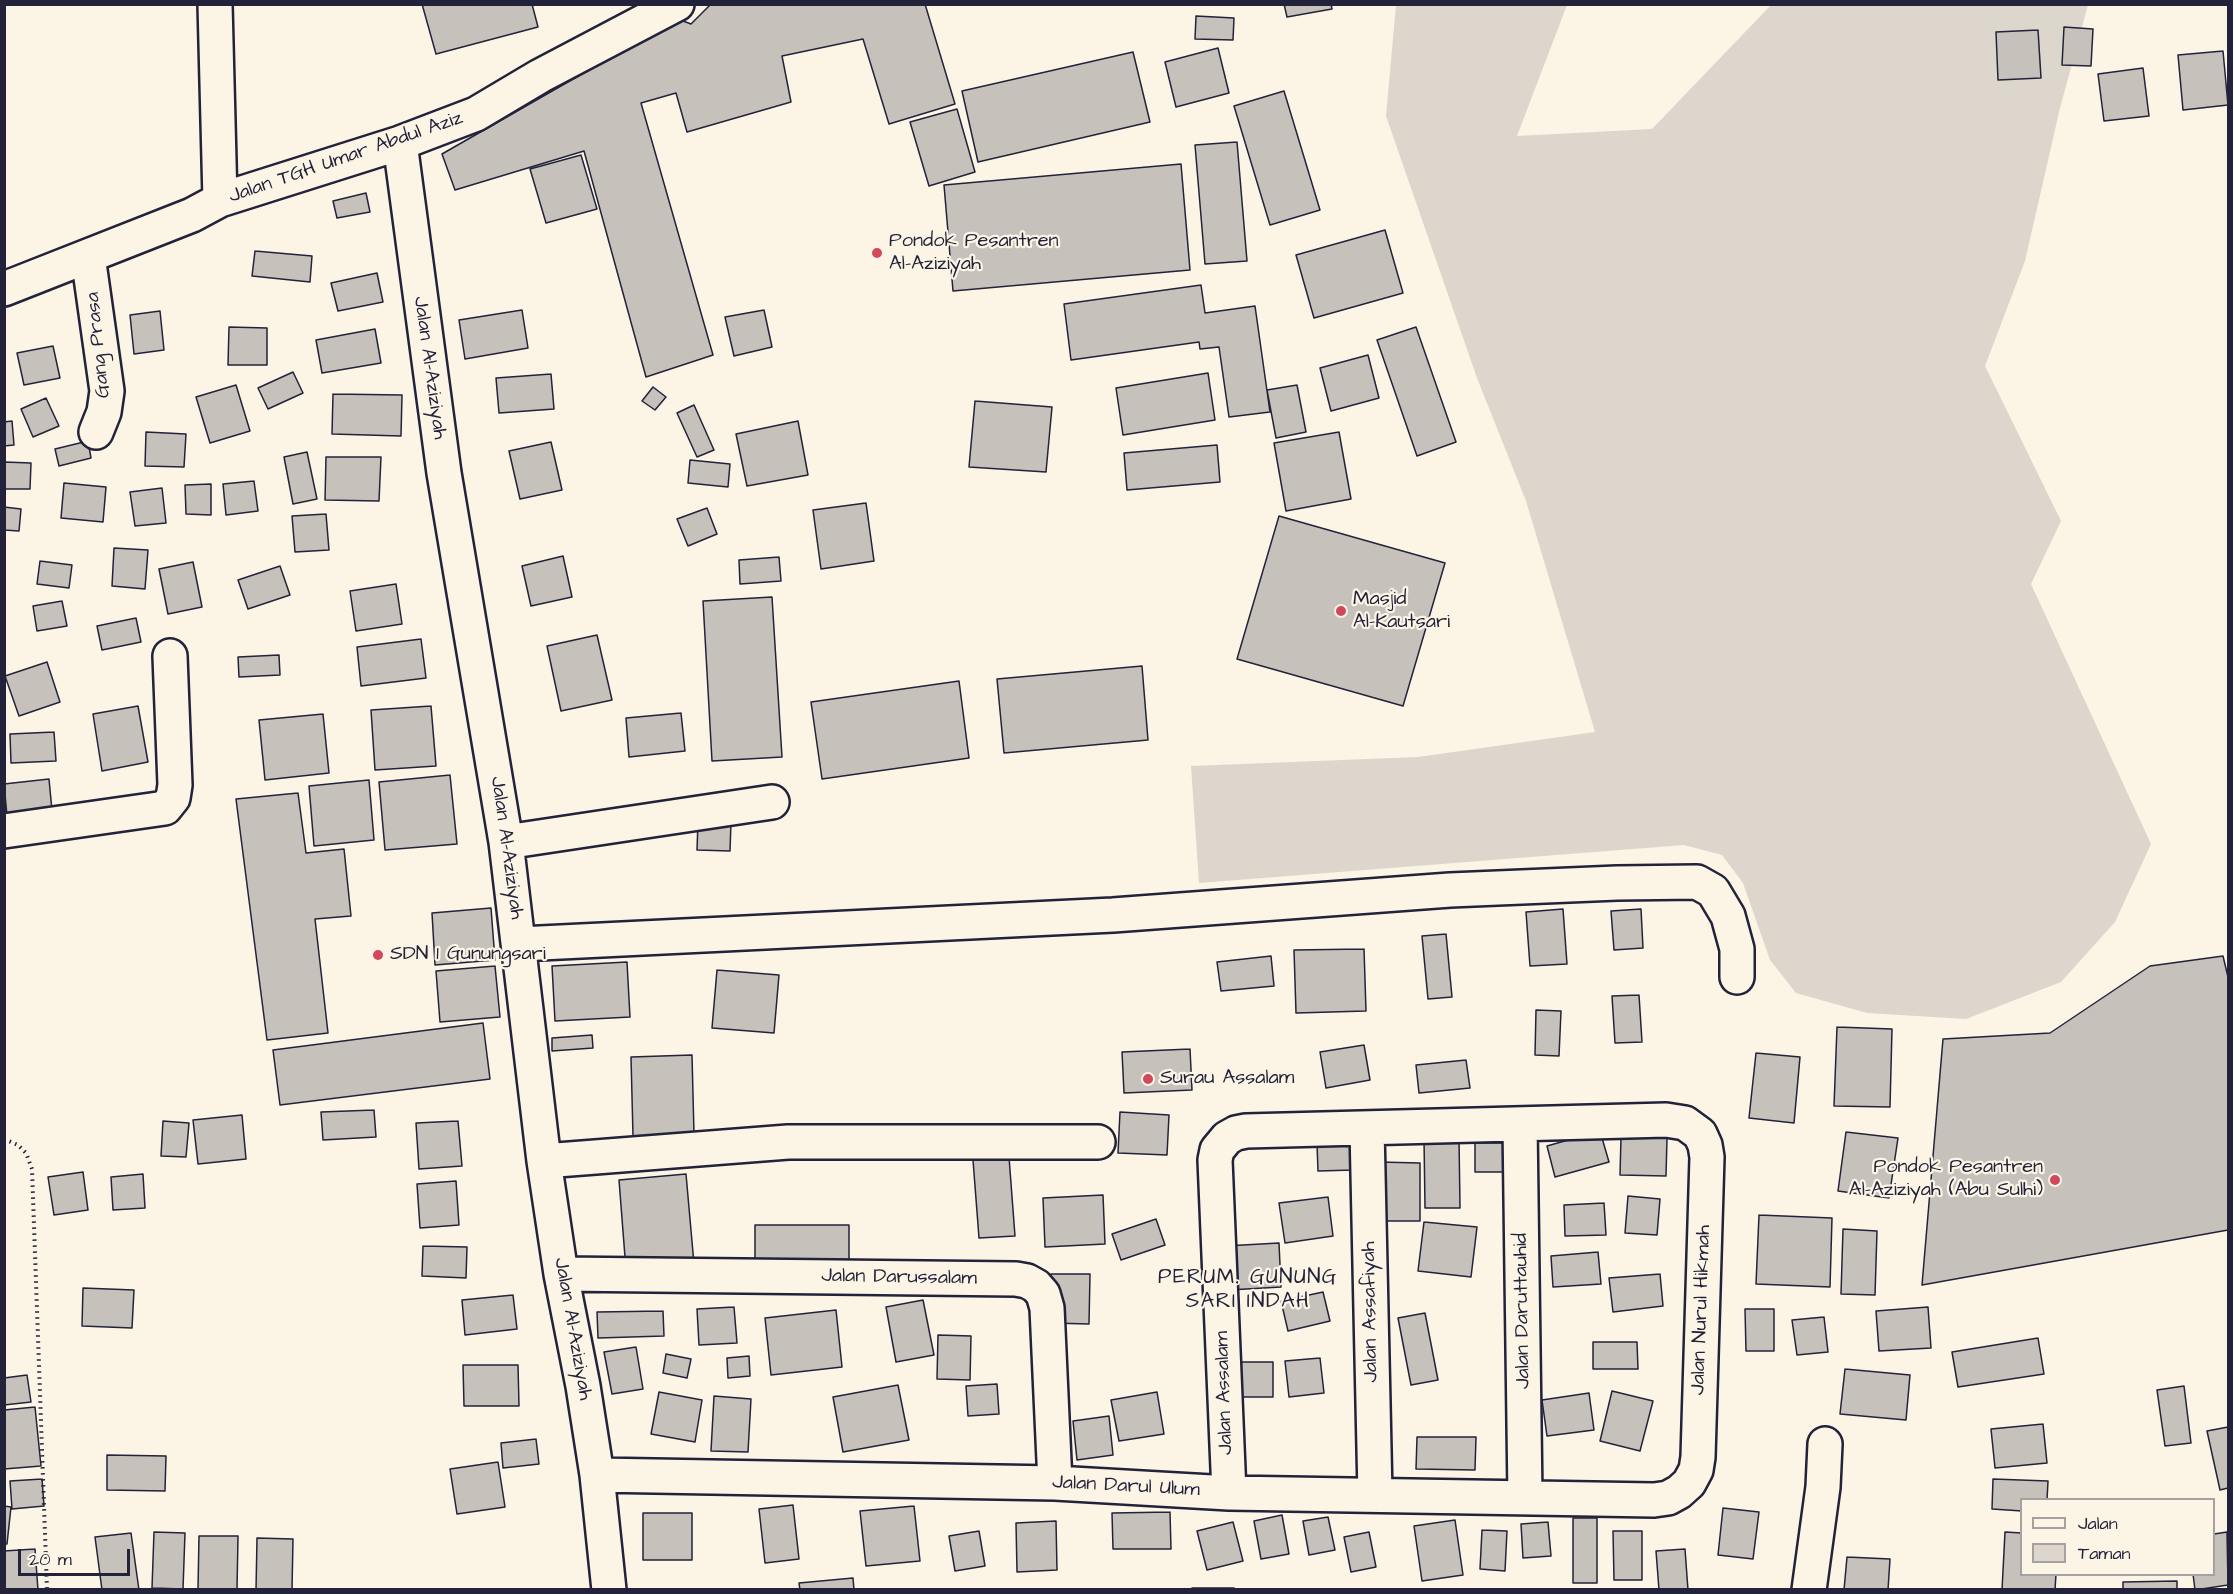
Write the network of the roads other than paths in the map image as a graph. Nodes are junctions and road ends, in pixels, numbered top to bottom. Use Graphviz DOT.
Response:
graph roads {
  1 [pos="215,4"];
  2 [pos="676,4"];
  3 [pos="400,143"];
  4 [pos="220,201"];
  5 [pos="88,256"];
  6 [pos="4,289"];
  7 [pos="96,432"];
  8 [pos="170,656"];
  9 [pos="772,802"];
  10 [pos="4,831"];
  11 [pos="506,842"];
  12 [pos="520,944"];
  13 [pos="1737,976"];
  14 [pos="1520,1124"];
  15 [pos="1367,1128"];
  16 [pos="1246,1131"];
  17 [pos="1098,1142"];
  18 [pos="544,1161"];
  19 [pos="561,1274"];
  20 [pos="1825,1444"];
  21 [pos="597,1475"];
  22 [pos="1055,1483"];
  23 [pos="1229,1493"];
  24 [pos="1375,1495"];
  25 [pos="1525,1498"];
  26 [pos="1654,1500"];
  27 [pos="609,1590"];
  28 [pos="1809,1590"];
  1 -- 4 [label="street"];
  2 -- 3 [label="street, Jalan TGH Umar Abdul Aziz"];
  3 -- 4 [label="street, Jalan TGH Umar Abdul Aziz"];
  3 -- 11 [label="street, Jalan Al-Aziziyah"];
  4 -- 5 [label="street, Jalan TGH Umar Abdul Aziz"];
  5 -- 6 [label="street, Jalan TGH Umar Abdul Aziz"];
  5 -- 7 [label="street, Gang Prasa"];
  8 -- 10 [label="street"];
  9 -- 11 [label="street"];
  11 -- 12 [label="street, Jalan Al-Aziziyah"];
  12 -- 13 [label="street"];
  12 -- 18 [label="street, Jalan Al-Aziziyah"];
  14 -- 15 [label="street, Jalan Nurul Hikmah"];
  14 -- 25 [label="street, Jalan Daruttauhid"];
  14 -- 26 [label="street, Jalan Nurul Hikmah"];
  15 -- 16 [label="street, Jalan Nurul Hikmah"];
  15 -- 24 [label="street, Jalan Assafiyah"];
  16 -- 23 [label="street, Jalan Assalam"];
  17 -- 18 [label="street"];
  18 -- 19 [label="street, Jalan Al-Aziziyah"];
  19 -- 21 [label="street, Jalan Al-Aziziyah"];
  19 -- 22 [label="street, Jalan Darussalam"];
  20 -- 28 [label="street"];
  21 -- 22 [label="street, Jalan Darul Ulum"];
  21 -- 27 [label="street, Jalan Al-Aziziyah"];
  22 -- 23 [label="street, Jalan Darul Ulum"];
  23 -- 24 [label="street, Jalan Darul Ulum"];
  24 -- 25 [label="street, Jalan Darul Ulum"];
  25 -- 26 [label="street, Jalan Darul Ulum"];
}
